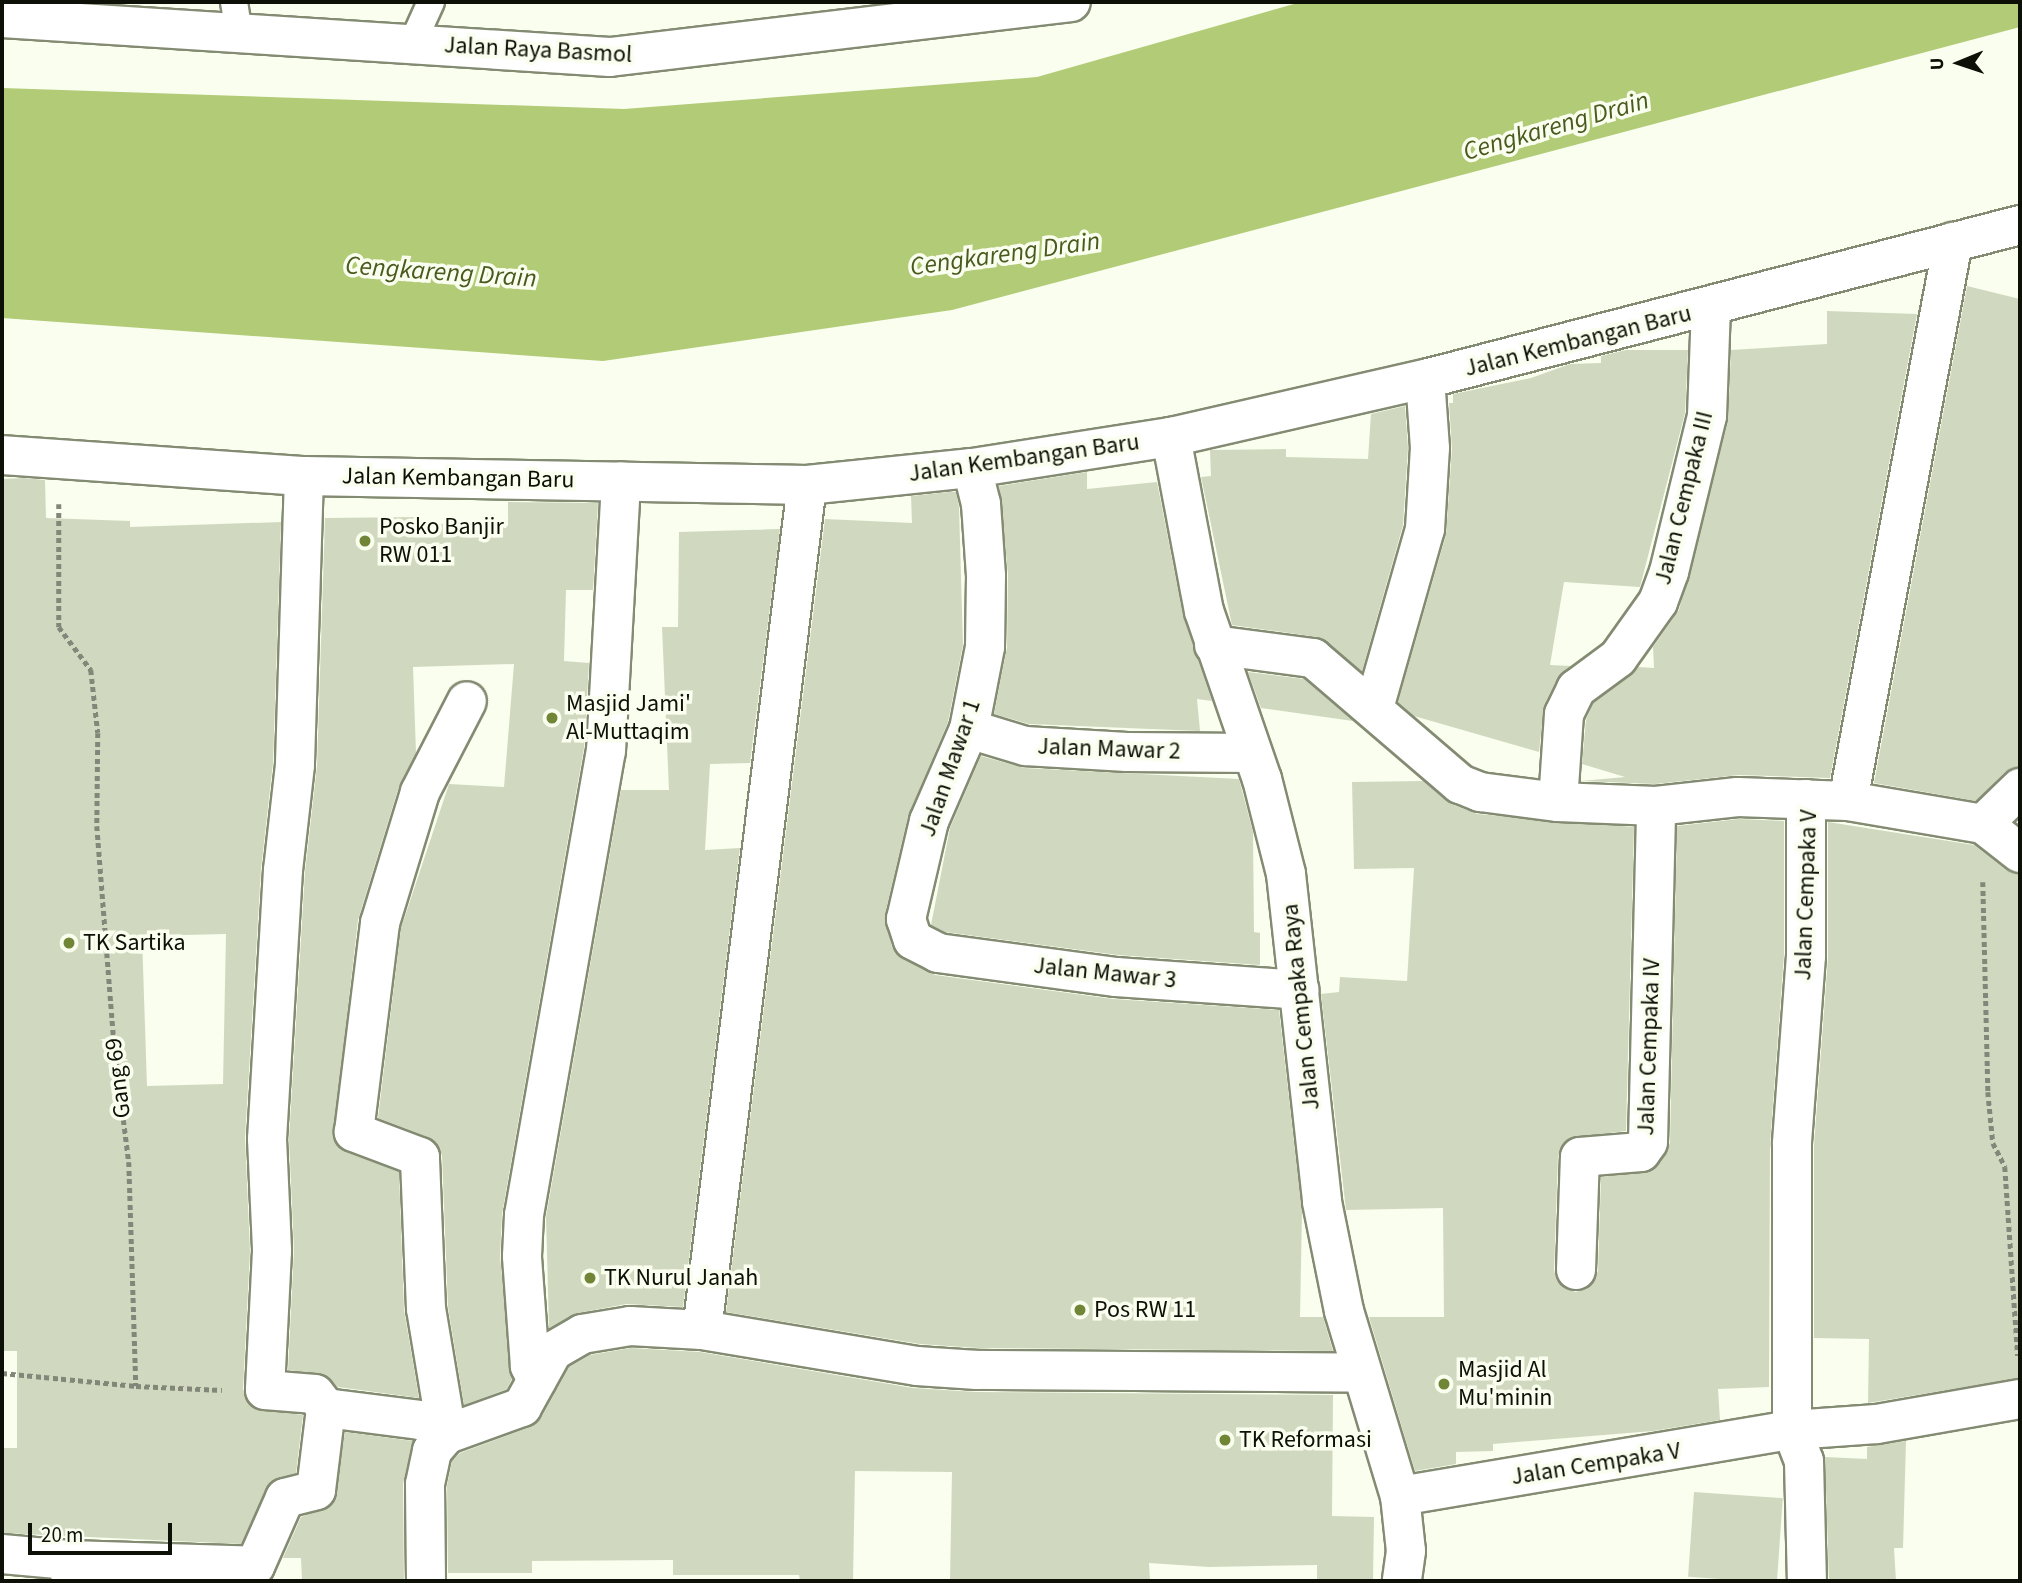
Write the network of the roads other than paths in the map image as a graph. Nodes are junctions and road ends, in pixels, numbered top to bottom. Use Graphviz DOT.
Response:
graph roads {
  1 [pos="431,2"];
  2 [pos="1071,2"];
  3 [pos="15,13"];
  4 [pos="905,13"];
  5 [pos="237,18"];
  6 [pos="412,44"];
  7 [pos="2020,225"];
  8 [pos="1953,242"];
  9 [pos="1711,308"];
  10 [pos="1425,379"];
  11 [pos="1171,437"];
  12 [pos="2,455"];
  13 [pos="972,468"];
  14 [pos="304,476"];
  15 [pos="621,481"];
  16 [pos="807,485"];
  17 [pos="1214,645"];
  18 [pos="467,701"];
  19 [pos="1374,708"];
  20 [pos="969,729"];
  21 [pos="1252,753"];
  22 [pos="2020,788"];
  23 [pos="1806,799"];
  24 [pos="1848,801"];
  25 [pos="1558,802"];
  26 [pos="1656,806"];
  27 [pos="1983,824"];
  28 [pos="2020,853"];
  29 [pos="914,940"];
  30 [pos="1300,990"];
  31 [pos="1576,1270"];
  32 [pos="702,1330"];
  33 [pos="1361,1373"];
  34 [pos="537,1380"];
  35 [pos="2019,1382"];
  36 [pos="326,1408"];
  37 [pos="447,1434"];
  38 [pos="1796,1440"];
  39 [pos="1401,1496"];
  40 [pos="2,1555"];
  41 [pos="70,1571"];
  42 [pos="426,1581"];
  43 [pos="1402,1581"];
  44 [pos="1807,1581"];
  1 -- 6 [label="lane"];
  2 -- 4 [label="street, Jalan Raya Basmol"];
  3 -- 5 [label="street, Jalan Raya Basmol"];
  4 -- 6 [label="street, Jalan Raya Basmol"];
  5 -- 6 [label="street, Jalan Raya Basmol"];
  7 -- 8 [label="street, Jalan Kembangan Baru"];
  8 -- 9 [label="street, Jalan Kembangan Baru"];
  8 -- 24 [label="street, Jalan Cempaka V"];
  9 -- 10 [label="street, Jalan Kembangan Baru"];
  9 -- 25 [label="street, Jalan Cempaka III"];
  10 -- 11 [label="street, Jalan Kembangan Baru"];
  10 -- 19 [label="street"];
  11 -- 13 [label="street, Jalan Kembangan Baru"];
  11 -- 17 [label="street, Jalan Cempaka Raya"];
  12 -- 14 [label="street, Jalan Kembangan Baru"];
  13 -- 16 [label="street, Jalan Kembangan Baru"];
  13 -- 20 [label="street, Jalan Mawar 1"];
  14 -- 15 [label="street, Jalan Kembangan Baru"];
  14 -- 36 [label="street"];
  15 -- 16 [label="street, Jalan Kembangan Baru"];
  15 -- 34 [label="street"];
  16 -- 32 [label="street"];
  17 -- 19 [label="street"];
  17 -- 21 [label="street, Jalan Cempaka Raya"];
  18 -- 37 [label="street"];
  19 -- 25 [label="street"];
  20 -- 21 [label="street, Jalan Mawar 2"];
  20 -- 29 [label="street, Jalan Mawar 1"];
  21 -- 30 [label="street, Jalan Cempaka Raya"];
  22 -- 27 [label="street"];
  23 -- 24 [label="street, Jalan Cempaka V"];
  23 -- 26 [label="street"];
  23 -- 38 [label="street, Jalan Cempaka V"];
  24 -- 27 [label="street"];
  25 -- 26 [label="street"];
  26 -- 31 [label="street, Jalan Cempaka IV"];
  27 -- 28 [label="street"];
  29 -- 30 [label="street, Jalan Mawar 3"];
  30 -- 33 [label="street, Jalan Cempaka Raya"];
  32 -- 33 [label="street"];
  32 -- 34 [label="street"];
  33 -- 39 [label="street, Jalan Cempaka Raya"];
  34 -- 37 [label="street"];
  35 -- 38 [label="street, Jalan Cempaka V"];
  36 -- 37 [label="street"];
  36 -- 41 [label="street"];
  37 -- 42 [label="street"];
  38 -- 39 [label="street, Jalan Cempaka V"];
  38 -- 44 [label="street, Jalan Cempaka V"];
  39 -- 43 [label="street, Jalan Cempaka Raya"];
  40 -- 41 [label="street"];
}
